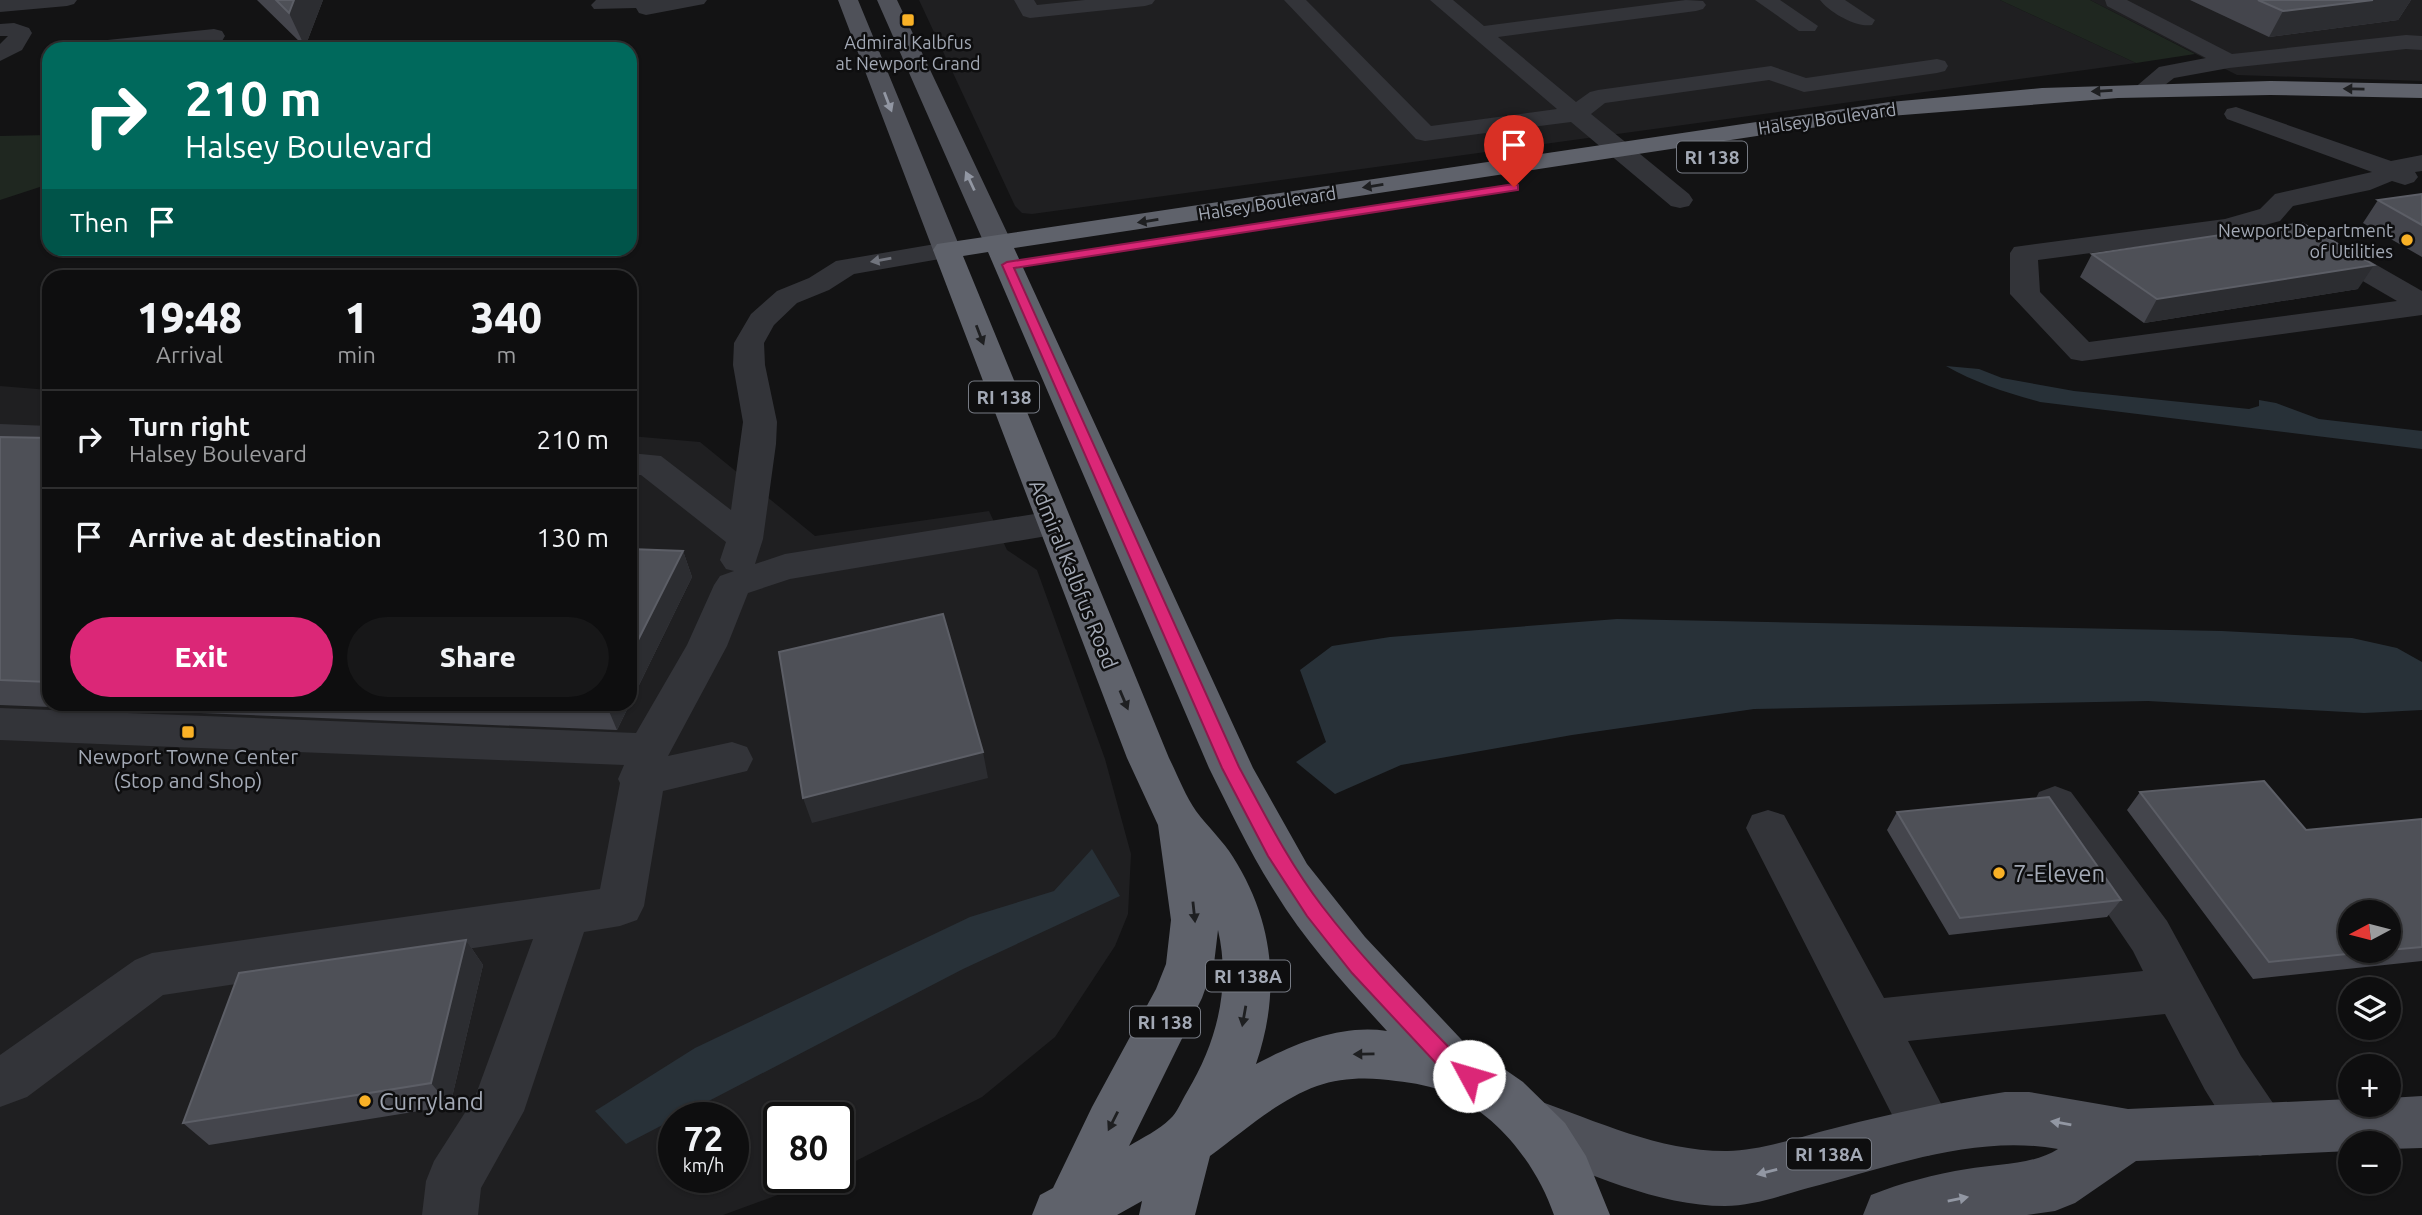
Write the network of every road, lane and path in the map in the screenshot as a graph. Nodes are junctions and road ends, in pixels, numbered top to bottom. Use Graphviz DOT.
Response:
graph roads {
  1 [pos="67,0"];
  2 [pos="697,0"];
  3 [pos="848,0"];
  4 [pos="887,0"];
  5 [pos="1024,0"];
  6 [pos="1145,0"];
  7 [pos="1294,0"];
  8 [pos="1440,0"];
  9 [pos="1566,0"];
  10 [pos="1688,0"];
  11 [pos="1765,0"];
  12 [pos="1830,0"];
  13 [pos="2117,0"];
  14 [pos="601,5"];
  15 [pos="651,5"];
  16 [pos="0,6"];
  17 [pos="1512,9"];
  18 [pos="1591,19"];
  19 [pos="1864,20"];
  20 [pos="1534,26"];
  21 [pos="1807,26"];
  22 [pos="0,30"];
  23 [pos="1479,33"];
  24 [pos="214,36"];
  25 [pos="156,42"];
  26 [pos="2422,43"];
  27 [pos="0,54"];
  28 [pos="2229,61"];
  29 [pos="1937,66"];
  30 [pos="2144,90"];
  31 [pos="2422,90"];
  32 [pos="2306,113"];
  33 [pos="1575,114"];
  34 [pos="2225,114"];
  35 [pos="2005,123"];
  36 [pos="1618,149"];
  37 [pos="2422,163"];
  38 [pos="1641,167"];
  39 [pos="2389,169"];
  40 [pos="2422,186"];
  41 [pos="1680,200"];
  42 [pos="2290,226"];
  43 [pos="1262,227"];
  44 [pos="1012,257"];
  45 [pos="951,261"];
  46 [pos="2422,305"];
  47 [pos="0,434"];
  48 [pos="42,436"];
  49 [pos="637,464"];
  50 [pos="1054,523"];
  51 [pos="745,539"];
  52 [pos="733,585"];
  53 [pos="0,724"];
  54 [pos="732,759"];
  55 [pos="644,765"];
  56 [pos="2055,804"];
  57 [pos="1178,821"];
  58 [pos="1768,828"];
  59 [pos="565,915"];
  60 [pos="2178,990"];
  61 [pos="1872,1022"];
  62 [pos="1455,1068"];
  63 [pos="0,1082"];
  64 [pos="2422,1122"];
  65 [pos="1536,1126"];
  66 [pos="1928,1130"];
  67 [pos="2260,1130"];
  68 [pos="2128,1135"];
  69 [pos="1191,1138"];
  70 [pos="1067,1212"];
  71 [pos="450,1215"];
  72 [pos="1167,1215"];
  73 [pos="1582,1215"];
  74 [pos="1891,1215"];
  1 -- 16 [label="street"];
  2 -- 15 [label="street"];
  3 -- 45 [label="main road, Admiral Kalbfus Road, one-way"];
  44 -- 4 [label="main road, one-way"];
  5 -- 6 [label="street"];
  7 -- 33 [label="street"];
  8 -- 23 [label="street"];
  9 -- 18 [label="street"];
  10 -- 18 [label="street"];
  11 -- 21 [label="street"];
  12 -- 19 [label="street"];
  13 -- 28 [label="street"];
  14 -- 15 [label="street"];
  17 -- 20 [label="street"];
  18 -- 20 [label="street"];
  20 -- 23 [label="street"];
  22 -- 27 [label="street"];
  23 -- 33 [label="street"];
  24 -- 25 [label="street"];
  26 -- 28 [label="street"];
  28 -- 30 [label="street"];
  29 -- 33 [label="street"];
  31 -- 30 [label="highway, Halsey Boulevard / RI 138, one-way"];
  30 -- 36 [label="highway, Halsey Boulevard / RI 138, one-way"];
  32 -- 34 [label="highway"];
  33 -- 36 [label="street"];
  34 -- 39 [label="street"];
  35 -- 38 [label="highway, Halsey Boulevard / RI 138"];
  36 -- 38 [label="street"];
  36 -- 44 [label="highway, Halsey Boulevard / RI 138, one-way"];
  37 -- 39 [label="street"];
  38 -- 41 [label="street"];
  38 -- 43 [label="highway, Halsey Boulevard / RI 138"];
  39 -- 40 [label="street"];
  39 -- 42 [label="street"];
  42 -- 46 [label="street"];
  42 -- 46 [label="street"];
  44 -- 45 [label="highway, Halsey Boulevard"];
  44 -- 62 [label="highway, RI 138"];
  45 -- 50 [label="highway, Admiral Kalbfus Road / RI 138, one-way"];
  45 -- 51 [label="street"];
  47 -- 48 [label="street"];
  49 -- 51 [label="street"];
  50 -- 52 [label="street"];
  50 -- 57 [label="highway, Admiral Kalbfus Road / RI 138, one-way"];
  51 -- 52 [label="street"];
  52 -- 55 [label="street"];
  53 -- 55 [label="street"];
  54 -- 55 [label="street"];
  55 -- 59 [label="street"];
  56 -- 60 [label="street"];
  57 -- 69 [label="highway, Admiral Kalbfus Road / RI 138A, one-way"];
  57 -- 70 [label="highway, RI 138, one-way"];
  58 -- 61 [label="street"];
  59 -- 63 [label="street"];
  59 -- 71 [label="street"];
  60 -- 61 [label="street"];
  60 -- 67 [label="street"];
  61 -- 66 [label="street"];
  62 -- 65 [label="highway, RI 138"];
  62 -- 69 [label="highway, one-way"];
  64 -- 67 [label="main road, RI 138A"];
  66 -- 65 [label="main road, RI 138A, one-way"];
  65 -- 73 [label="highway, RI 138"];
  68 -- 66 [label="main road, RI 138A, one-way"];
  67 -- 68 [label="main road, RI 138A"];
  74 -- 68 [label="main road, one-way"];
  69 -- 70 [label="highway"];
  69 -- 72 [label="highway, RI 138A"];
}
